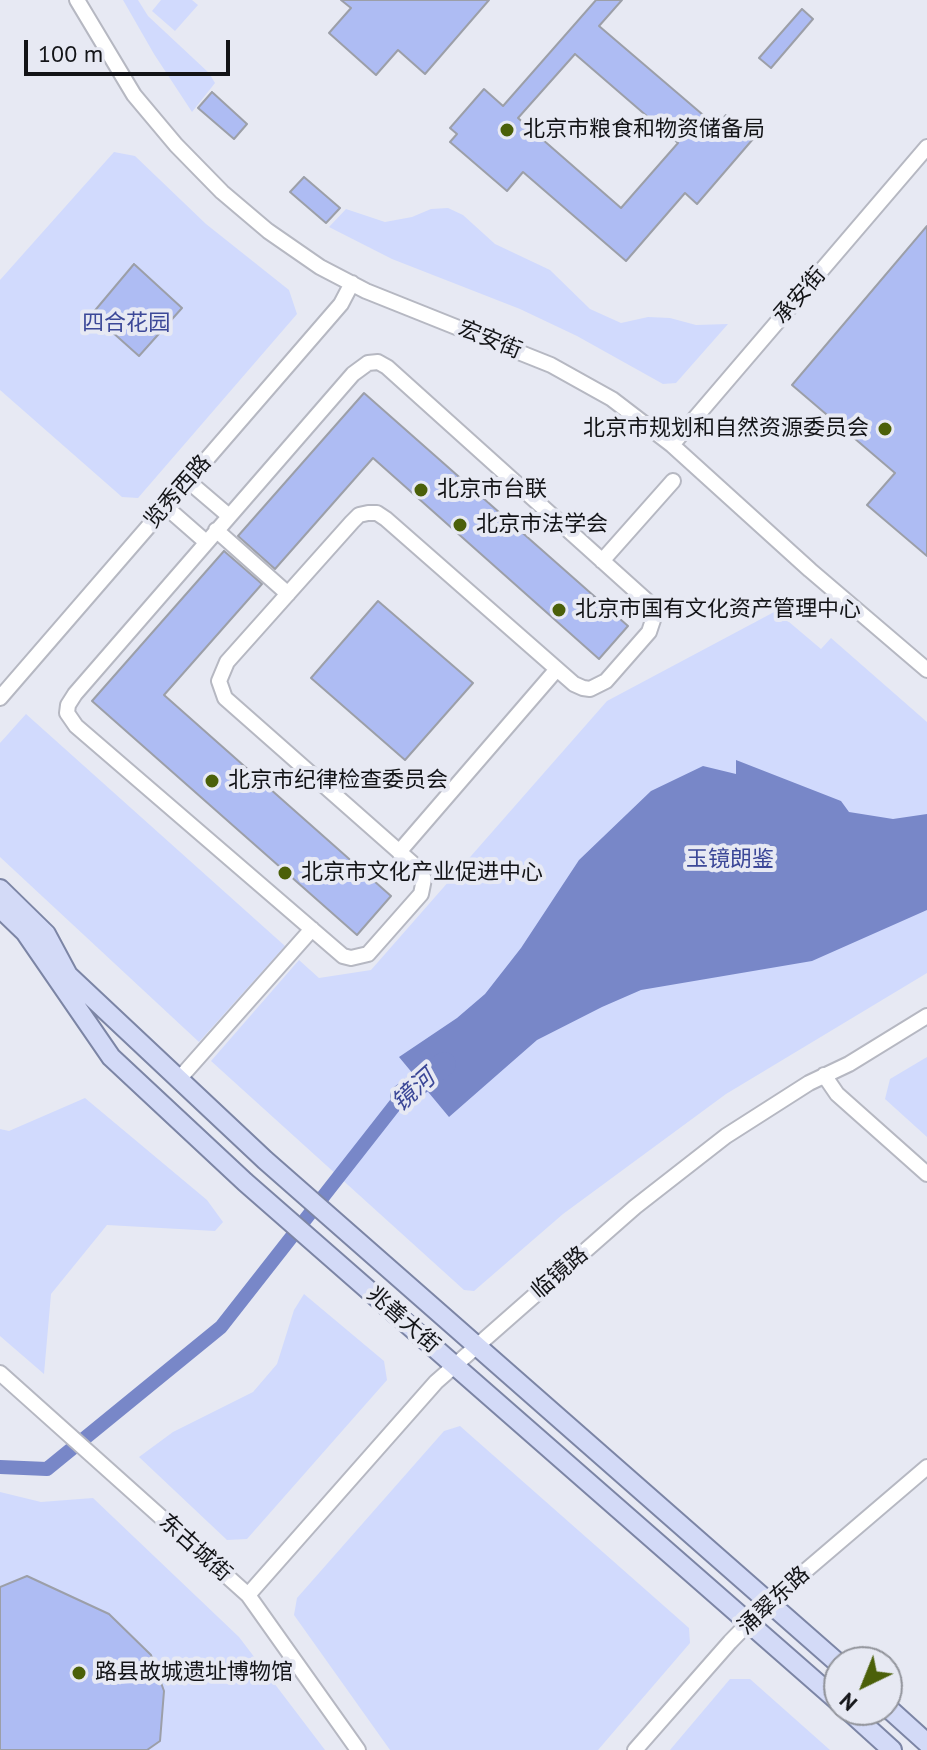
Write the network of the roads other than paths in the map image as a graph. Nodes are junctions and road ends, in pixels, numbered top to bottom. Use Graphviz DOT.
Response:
graph roads {
  1 [pos="77,0"];
  2 [pos="927,147"];
  3 [pos="915,161"];
  4 [pos="927,172"];
  5 [pos="352,283"];
  6 [pos="672,445"];
  7 [pos="188,481"];
  8 [pos="673,481"];
  9 [pos="166,507"];
  10 [pos="229,516"];
  11 [pos="216,530"];
  12 [pos="206,542"];
  13 [pos="602,561"];
  14 [pos="288,594"];
  15 [pos="557,669"];
  16 [pos="927,670"];
  17 [pos="0,698"];
  18 [pos="399,852"];
  19 [pos="0,889"];
  20 [pos="0,908"];
  21 [pos="312,929"];
  22 [pos="927,1016"];
  23 [pos="824,1075"];
  24 [pos="179,1079"];
  25 [pos="927,1174"];
  26 [pos="475,1346"];
  27 [pos="455,1364"];
  28 [pos="0,1373"];
  29 [pos="927,1467"];
  30 [pos="248,1595"];
  31 [pos="769,1602"];
  32 [pos="749,1622"];
  33 [pos="823,1650"];
  34 [pos="823,1688"];
  35 [pos="903,1721"];
  36 [pos="866,1726"];
  37 [pos="927,1743"];
  38 [pos="358,1750"];
  39 [pos="635,1750"];
  40 [pos="892,1750"];
  1 -- 5 [label="street, 宏安街"];
  2 -- 3 [label="street, 承安街"];
  3 -- 4 [label="street"];
  3 -- 6 [label="street, 承安街"];
  5 -- 6 [label="street, 宏安街"];
  5 -- 7 [label="street, 览秀西路"];
  6 -- 16 [label="street, 宏安街"];
  7 -- 9 [label="street, 览秀西路"];
  7 -- 10 [label="street"];
  8 -- 13 [label="street"];
  9 -- 12 [label="street"];
  9 -- 17 [label="street, 览秀西路"];
  10 -- 11 [label="street"];
  10 -- 13 [label="street"];
  11 -- 12 [label="street"];
  11 -- 14 [label="street"];
  12 -- 21 [label="street"];
  13 -- 15 [label="street"];
  14 -- 15 [label="street"];
  14 -- 18 [label="street"];
  15 -- 18 [label="street"];
  18 -- 21 [label="street"];
  19 -- 24 [label="main road, 兆善大街"];
  20 -- 27 [label="main road, 兆善大街"];
  21 -- 24 [label="street"];
  22 -- 23 [label="street, 临镜路"];
  23 -- 25 [label="street"];
  23 -- 26 [label="street, 临镜路"];
  24 -- 26 [label="main road, 兆善大街"];
  26 -- 27 [label="street, 临镜路"];
  26 -- 31 [label="main road, 兆善大街"];
  27 -- 30 [label="street, 临镜路"];
  27 -- 32 [label="main road, 兆善大街"];
  28 -- 30 [label="street, 东古城街"];
  29 -- 31 [label="street, 涌翠东路"];
  30 -- 38 [label="street, 东古城街"];
  31 -- 32 [label="street, 涌翠东路"];
  31 -- 33 [label="main road, 兆善大街"];
  32 -- 34 [label="main road, 兆善大街"];
  32 -- 39 [label="street, 涌翠东路"];
  35 -- 37 [label="main road"];
  36 -- 40 [label="main road"];
}
